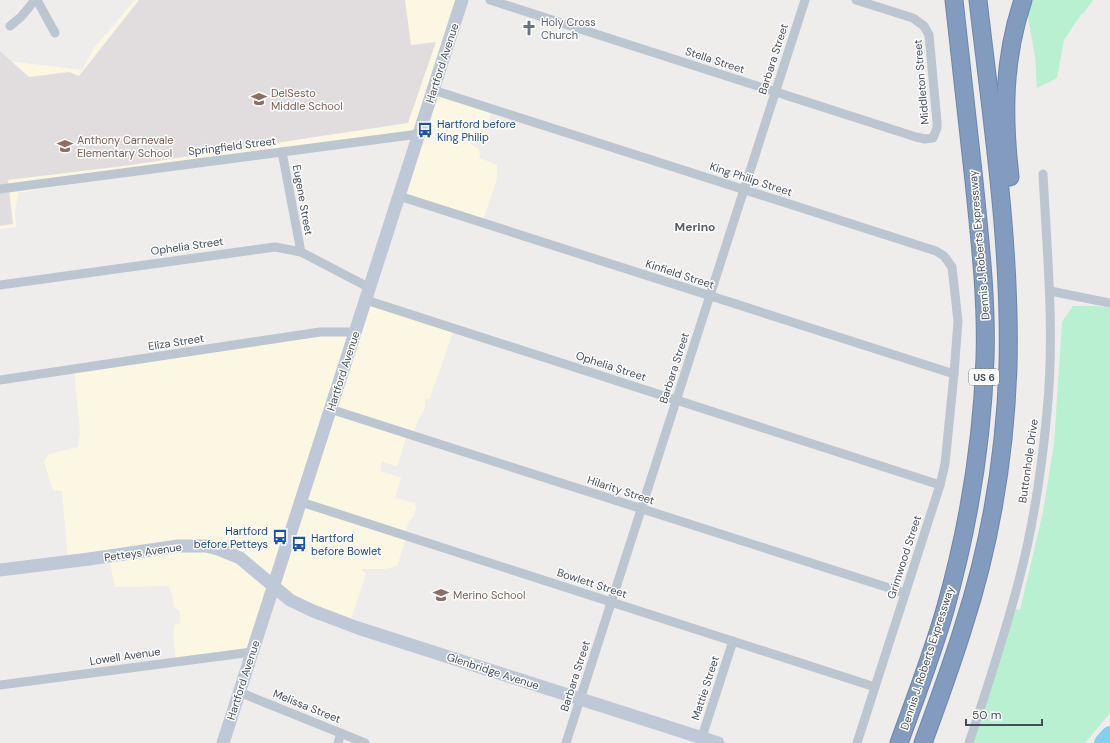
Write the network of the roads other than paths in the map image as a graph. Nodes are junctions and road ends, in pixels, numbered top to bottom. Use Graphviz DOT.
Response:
graph roads {
  1 [pos="36,0"];
  2 [pos="462,0"];
  3 [pos="490,0"];
  4 [pos="805,0"];
  5 [pos="856,0"];
  6 [pos="942,0"];
  7 [pos="954,0"];
  8 [pos="978,0"];
  9 [pos="1023,0"];
  10 [pos="10,26"];
  11 [pos="55,33"];
  12 [pos="433,90"];
  13 [pos="776,92"];
  14 [pos="419,134"];
  15 [pos="934,138"];
  16 [pos="282,152"];
  17 [pos="1042,174"];
  18 [pos="973,175"];
  19 [pos="0,189"];
  20 [pos="744,190"];
  21 [pos="399,196"];
  22 [pos="301,252"];
  23 [pos="0,285"];
  24 [pos="1050,291"];
  25 [pos="1007,293"];
  26 [pos="368,294"];
  27 [pos="710,296"];
  28 [pos="1110,303"];
  29 [pos="355,332"];
  30 [pos="954,374"];
  31 [pos="0,380"];
  32 [pos="676,400"];
  33 [pos="330,409"];
  34 [pos="940,485"];
  35 [pos="301,502"];
  36 [pos="641,509"];
  37 [pos="0,570"];
  38 [pos="274,586"];
  39 [pos="905,594"];
  40 [pos="611,602"];
  41 [pos="733,641"];
  42 [pos="252,652"];
  43 [pos="0,685"];
  44 [pos="875,687"];
  45 [pos="239,692"];
  46 [pos="580,699"];
  47 [pos="341,733"];
  48 [pos="701,740"];
  49 [pos="223,743"];
  50 [pos="338,743"];
  51 [pos="365,743"];
  52 [pos="566,743"];
  53 [pos="718,743"];
  54 [pos="857,743"];
  55 [pos="899,743"];
  56 [pos="923,743"];
  57 [pos="969,743"];
  1 -- 10 [label="street"];
  1 -- 11 [label="street"];
  2 -- 12 [label="main road, Hartford Avenue"];
  3 -- 13 [label="street, Stella Street"];
  4 -- 13 [label="street, Barbara Street"];
  5 -- 15 [label="street, Middleton Street"];
  6 -- 18 [label="highway"];
  7 -- 18 [label="highway, Dennis J. Roberts Expressway / US 6"];
  8 -- 25 [label="highway, Dennis J. Roberts Expressway / US 6"];
  9 -- 25 [label="highway"];
  12 -- 14 [label="main road, Hartford Avenue"];
  12 -- 20 [label="street, King Philip Street"];
  13 -- 15 [label="street, Stella Street"];
  13 -- 20 [label="street, Barbara Street"];
  14 -- 16 [label="street, Springfield Street"];
  14 -- 21 [label="main road, Hartford Avenue"];
  16 -- 19 [label="street, Springfield Street"];
  16 -- 22 [label="street, Eugene Street"];
  17 -- 24 [label="street, Buttonhole Drive"];
  18 -- 55 [label="highway, Dennis J. Roberts Expressway / US 6"];
  20 -- 27 [label="street, Barbara Street"];
  20 -- 30 [label="street, King Philip Street"];
  21 -- 26 [label="main road, Hartford Avenue"];
  21 -- 27 [label="street, Kinfield Street"];
  22 -- 23 [label="street, Ophelia Street"];
  22 -- 26 [label="street, Ophelia Street"];
  24 -- 28 [label="street"];
  24 -- 57 [label="street, Buttonhole Drive"];
  25 -- 56 [label="highway, Dennis J. Roberts Expressway / US 6"];
  26 -- 29 [label="main road, Hartford Avenue"];
  26 -- 32 [label="street, Ophelia Street"];
  27 -- 30 [label="street, Kinfield Street"];
  27 -- 32 [label="street, Barbara Street"];
  29 -- 31 [label="street, Eliza Street"];
  29 -- 33 [label="main road, Hartford Avenue"];
  30 -- 34 [label="street, Grimwood Street"];
  32 -- 34 [label="street, Ophelia Street"];
  32 -- 36 [label="street, Barbara Street"];
  33 -- 35 [label="main road, Hartford Avenue"];
  33 -- 36 [label="street, Hilarity Street"];
  34 -- 39 [label="street, Grimwood Street"];
  35 -- 38 [label="main road, Hartford Avenue"];
  35 -- 40 [label="street, Bowlett Street"];
  36 -- 39 [label="street, Hilarity Street"];
  36 -- 40 [label="street, Barbara Street"];
  37 -- 38 [label="main road, Petteys Avenue"];
  38 -- 42 [label="main road, Hartford Avenue"];
  38 -- 46 [label="main road, Glenbridge Avenue"];
  39 -- 44 [label="street, Grimwood Street"];
  40 -- 41 [label="street, Bowlett Street"];
  40 -- 46 [label="street, Barbara Street"];
  41 -- 44 [label="street, Bowlett Street"];
  41 -- 48 [label="street, Mattie Street"];
  42 -- 43 [label="street, Lowell Avenue"];
  42 -- 45 [label="main road, Hartford Avenue"];
  44 -- 54 [label="street, Grimwood Street"];
  45 -- 47 [label="street, Melissa Street"];
  45 -- 49 [label="main road, Hartford Avenue"];
  46 -- 48 [label="main road, Glenbridge Avenue"];
  46 -- 52 [label="street, Barbara Street"];
  47 -- 50 [label="street"];
  47 -- 51 [label="street, Melissa Street"];
  48 -- 53 [label="main road, Glenbridge Avenue"];
}
